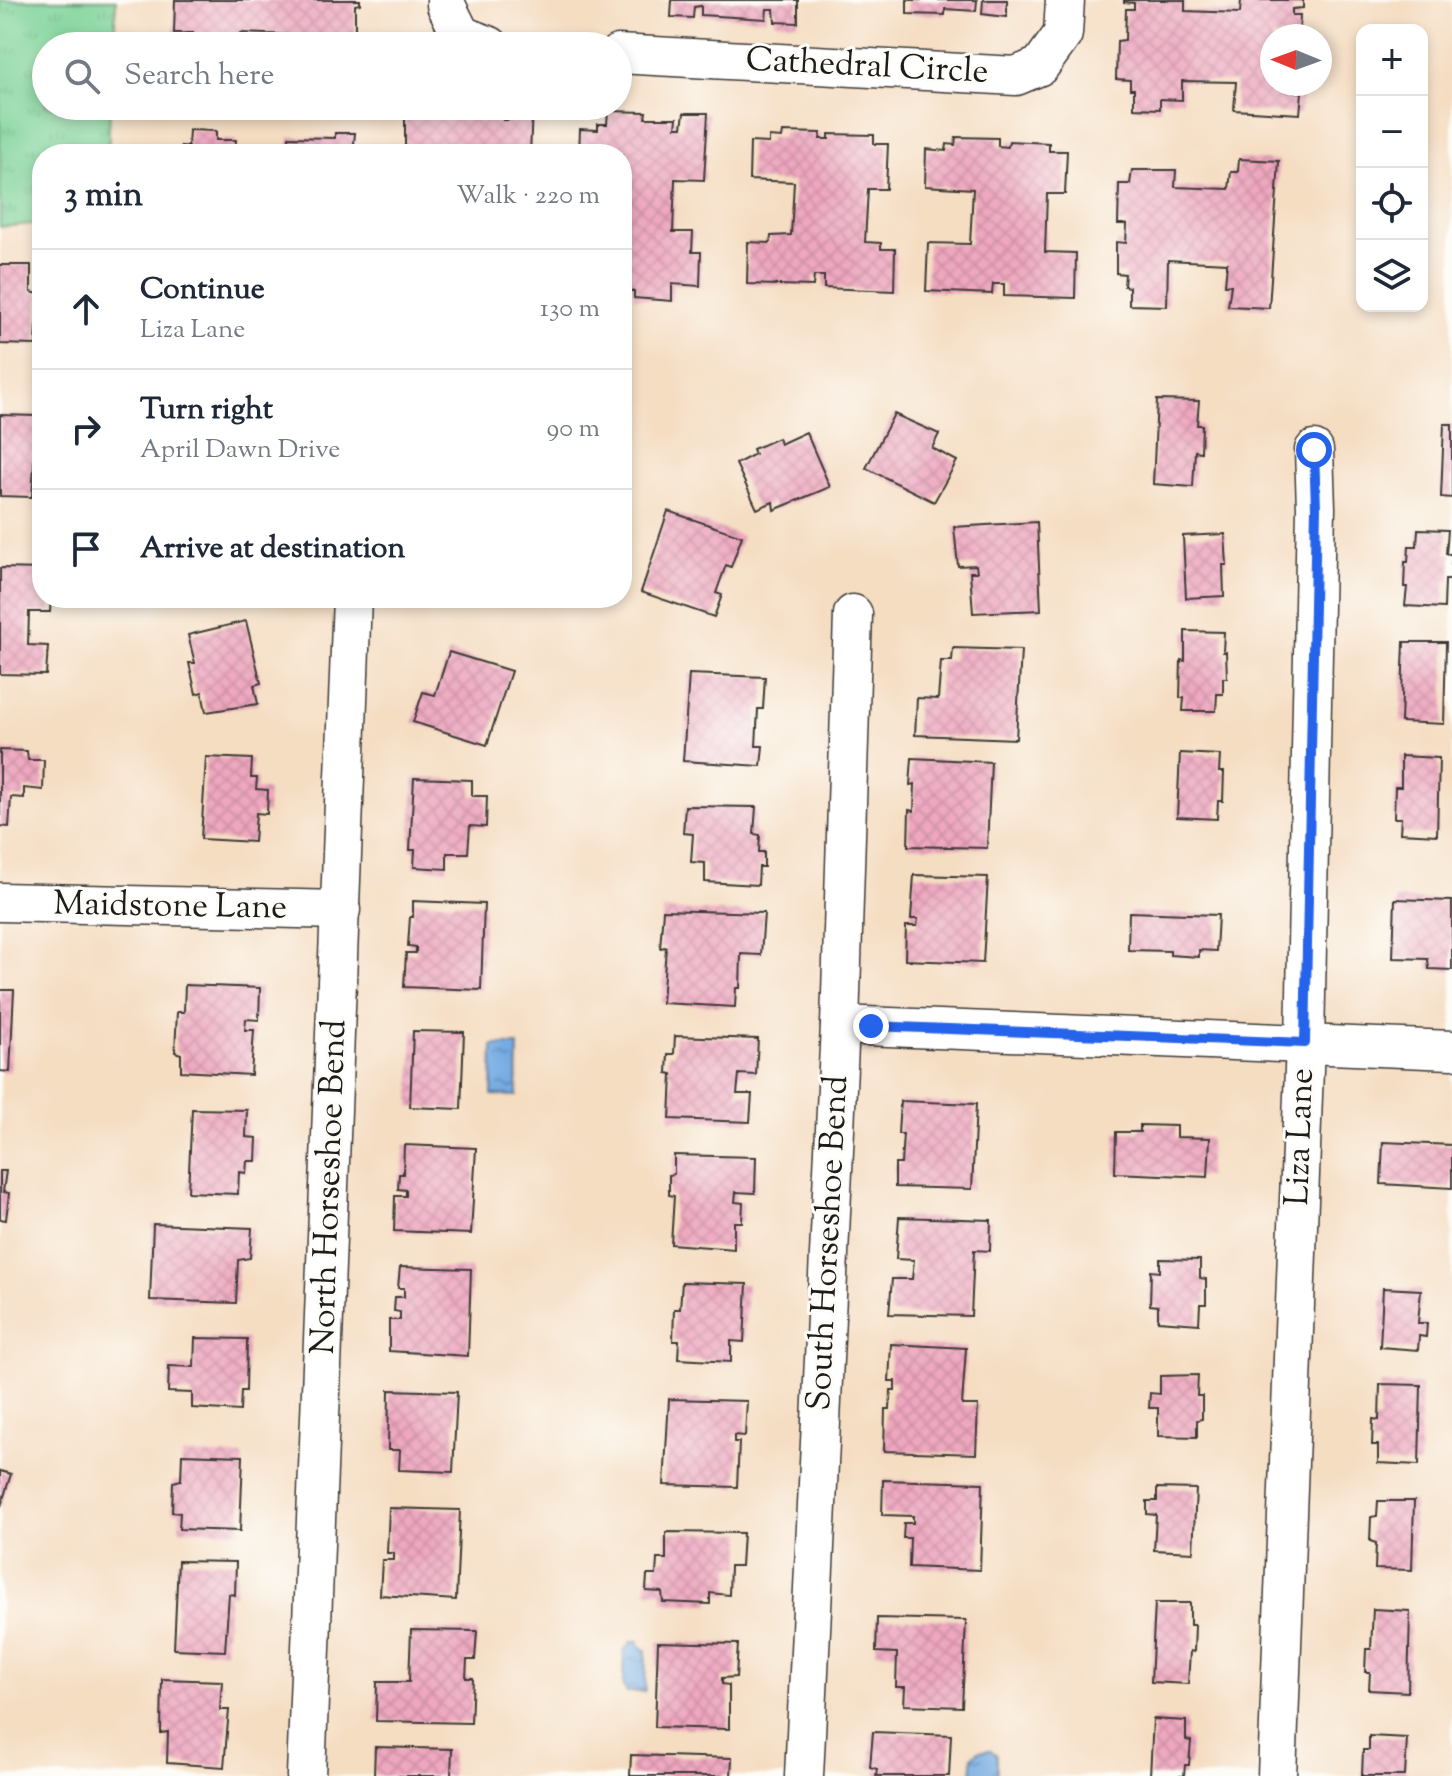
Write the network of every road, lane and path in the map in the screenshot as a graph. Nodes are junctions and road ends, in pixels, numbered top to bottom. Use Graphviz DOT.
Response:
graph roads {
  1 [pos="446,0"];
  2 [pos="1065,0"];
  3 [pos="460,32"];
  4 [pos="632,55"];
  5 [pos="1314,450"];
  6 [pos="352,608"];
  7 [pos="853,614"];
  8 [pos="0,902"];
  9 [pos="341,910"];
  10 [pos="840,1025"];
  11 [pos="1305,1043"];
  12 [pos="1452,1050"];
  13 [pos="306,1776"];
  14 [pos="804,1776"];
  15 [pos="1277,1776"];
  1 -- 3 [label="street"];
  2 -- 4 [label="street, Cathedral Circle"];
  5 -- 11 [label="street, Liza Lane"];
  6 -- 9 [label="street, North Horseshoe Bend"];
  7 -- 10 [label="street, South Horseshoe Bend"];
  8 -- 9 [label="street, Maidstone Lane"];
  9 -- 13 [label="street, North Horseshoe Bend"];
  10 -- 11 [label="street"];
  10 -- 14 [label="street, South Horseshoe Bend"];
  11 -- 12 [label="street"];
  11 -- 15 [label="street, Liza Lane"];
}
